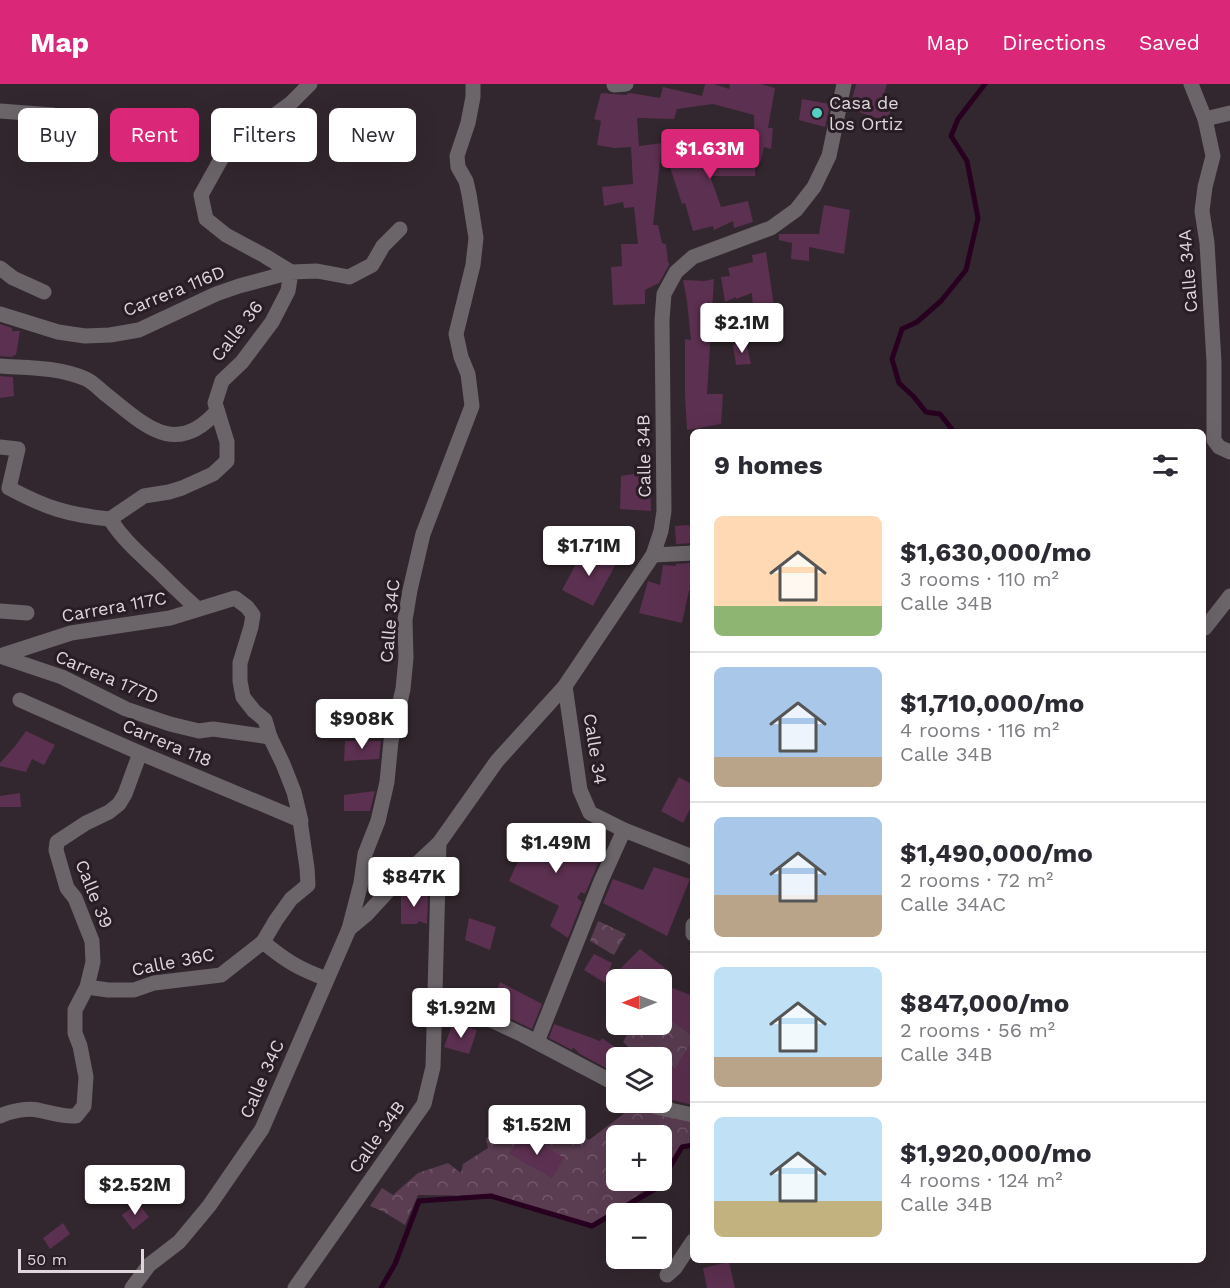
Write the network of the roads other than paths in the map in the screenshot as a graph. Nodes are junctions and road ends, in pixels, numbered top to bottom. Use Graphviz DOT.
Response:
graph roads {
  1 [pos="310,84"];
  2 [pos="473,84"];
  3 [pos="844,84"];
  4 [pos="1191,84"];
  5 [pos="0,111"];
  6 [pos="18,112"];
  7 [pos="1230,113"];
  8 [pos="1205,119"];
  9 [pos="400,229"];
  10 [pos="0,268"];
  11 [pos="291,272"];
  12 [pos="44,292"];
  13 [pos="0,314"];
  14 [pos="0,366"];
  15 [pos="217,411"];
  16 [pos="0,447"];
  17 [pos="1230,452"];
  18 [pos="110,519"];
  19 [pos="690,553"];
  20 [pos="653,555"];
  21 [pos="1230,596"];
  22 [pos="235,598"];
  23 [pos="198,609"];
  24 [pos="0,611"];
  25 [pos="27,613"];
  26 [pos="1206,627"];
  27 [pos="0,656"];
  28 [pos="565,686"];
  29 [pos="20,700"];
  30 [pos="270,737"];
  31 [pos="140,753"];
  32 [pos="300,820"];
  33 [pos="624,830"];
  34 [pos="439,843"];
  35 [pos="690,856"];
  36 [pos="349,929"];
  37 [pos="263,942"];
  38 [pos="327,979"];
  39 [pos="87,987"];
  40 [pos="435,1000"];
  41 [pos="537,1042"];
  42 [pos="606,1079"];
  43 [pos="672,1110"];
  44 [pos="690,1114"];
  45 [pos="0,1116"];
  46 [pos="690,1246"];
  47 [pos="667,1275"];
  48 [pos="132,1288"];
  49 [pos="295,1288"];
  1 -- 11 [label="street"];
  2 -- 36 [label="street, Calle 34C"];
  3 -- 20 [label="street, Calle 34B"];
  4 -- 8 [label="street, Calle 34A"];
  5 -- 6 [label="street"];
  7 -- 8 [label="street"];
  8 -- 17 [label="street, Calle 34A"];
  9 -- 11 [label="street"];
  10 -- 12 [label="street"];
  11 -- 13 [label="street, Carrera 116D"];
  11 -- 15 [label="street, Calle 36"];
  14 -- 15 [label="street"];
  15 -- 18 [label="street, Calle 36"];
  16 -- 18 [label="street"];
  18 -- 23 [label="street"];
  19 -- 20 [label="street"];
  20 -- 28 [label="street, Calle 34B"];
  21 -- 26 [label="street"];
  22 -- 23 [label="street, Carrera 117C"];
  22 -- 30 [label="street, Calle 36C"];
  23 -- 27 [label="street, Carrera 117C"];
  24 -- 25 [label="street"];
  27 -- 30 [label="street, Carrera 177D"];
  28 -- 33 [label="street, Calle 34"];
  28 -- 34 [label="street, Calle 34B"];
  29 -- 31 [label="street, Carrera 118"];
  30 -- 32 [label="street, Calle 36C"];
  31 -- 32 [label="street, Carrera 118"];
  31 -- 39 [label="street, Calle 39"];
  32 -- 37 [label="street, Calle 36C"];
  33 -- 35 [label="street, Calle 34"];
  33 -- 41 [label="street"];
  34 -- 36 [label="street, Calle 34B"];
  34 -- 40 [label="street, Calle 34B"];
  36 -- 38 [label="street, Calle 34C"];
  37 -- 38 [label="street"];
  37 -- 39 [label="street, Calle 36C"];
  38 -- 48 [label="street, Calle 34C"];
  39 -- 45 [label="street, Calle 39"];
  40 -- 41 [label="street"];
  40 -- 49 [label="street, Calle 34B"];
  41 -- 42 [label="street"];
  43 -- 44 [label="street"];
  46 -- 47 [label="street"];
}
